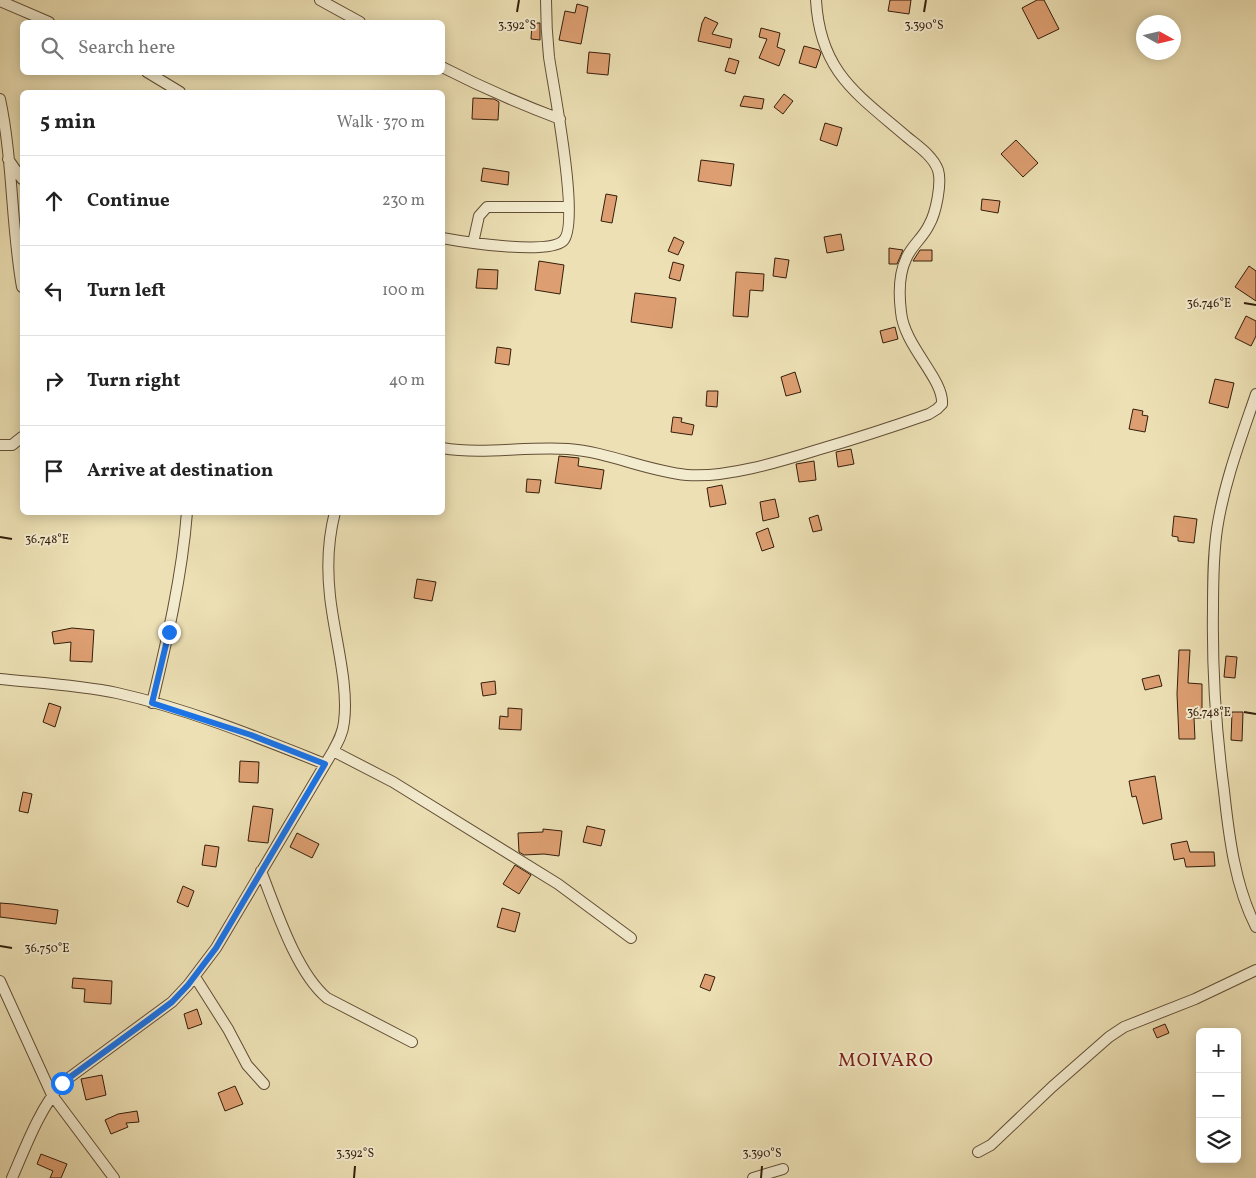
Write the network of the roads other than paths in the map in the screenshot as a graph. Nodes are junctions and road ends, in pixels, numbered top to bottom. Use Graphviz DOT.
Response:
graph roads {
  1 [pos="320,0"];
  2 [pos="546,0"];
  3 [pos="816,0"];
  4 [pos="0,1"];
  5 [pos="44,20"];
  6 [pos="356,20"];
  7 [pos="445,68"];
  8 [pos="152,75"];
  9 [pos="177,90"];
  10 [pos="0,99"];
  11 [pos="560,119"];
  12 [pos="8,158"];
  13 [pos="20,176"];
  14 [pos="568,207"];
  15 [pos="445,238"];
  16 [pos="473,243"];
  17 [pos="20,271"];
  18 [pos="1256,394"];
  19 [pos="20,439"];
  20 [pos="0,445"];
  21 [pos="445,448"];
  22 [pos="187,515"];
  23 [pos="335,515"];
  24 [pos="0,679"];
  25 [pos="152,703"];
  26 [pos="333,751"];
  27 [pos="325,764"];
  28 [pos="261,871"];
  29 [pos="1256,927"];
  30 [pos="631,938"];
  31 [pos="1256,970"];
  32 [pos="195,977"];
  33 [pos="0,982"];
  34 [pos="412,1042"];
  35 [pos="264,1084"];
  36 [pos="52,1095"];
  37 [pos="978,1152"];
  38 [pos="783,1169"];
  39 [pos="12,1178"];
  40 [pos="114,1178"];
  41 [pos="753,1178"];
  1 -- 6 [label="street"];
  2 -- 11 [label="street"];
  3 -- 21 [label="street"];
  4 -- 5 [label="street"];
  7 -- 11 [label="street"];
  8 -- 9 [label="street"];
  10 -- 12 [label="street"];
  11 -- 14 [label="street"];
  12 -- 13 [label="street"];
  12 -- 17 [label="street"];
  14 -- 16 [label="street"];
  14 -- 16 [label="street"];
  15 -- 16 [label="street"];
  18 -- 29 [label="street"];
  19 -- 20 [label="street"];
  22 -- 25 [label="street"];
  23 -- 26 [label="street"];
  24 -- 25 [label="street"];
  25 -- 27 [label="street"];
  26 -- 27 [label="street"];
  26 -- 30 [label="street"];
  27 -- 28 [label="street"];
  28 -- 32 [label="street"];
  28 -- 34 [label="street"];
  31 -- 37 [label="street"];
  32 -- 35 [label="street"];
  32 -- 36 [label="street"];
  33 -- 36 [label="street"];
  36 -- 39 [label="street"];
  36 -- 40 [label="street"];
  38 -- 41 [label="street"];
}
